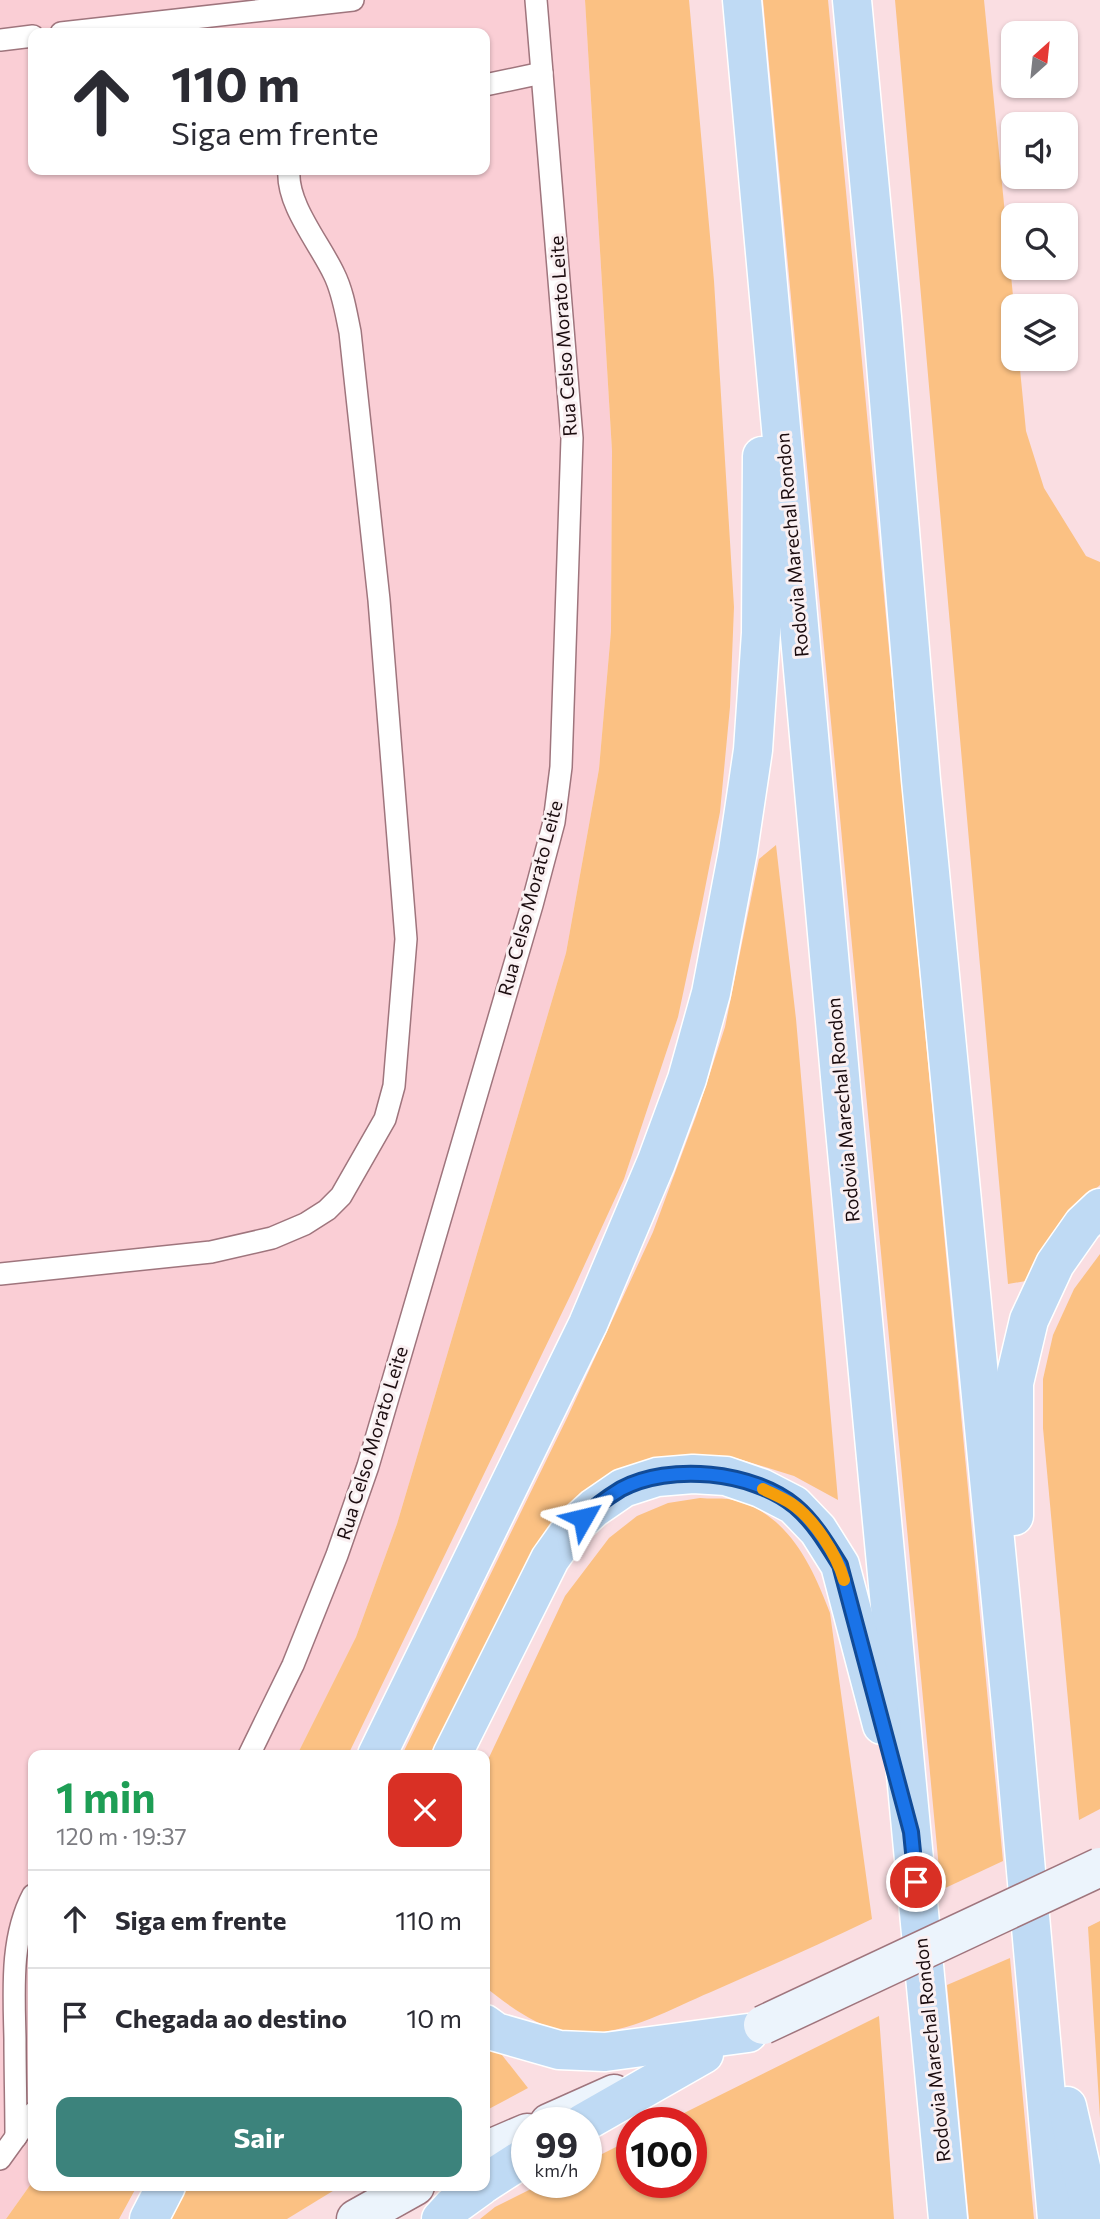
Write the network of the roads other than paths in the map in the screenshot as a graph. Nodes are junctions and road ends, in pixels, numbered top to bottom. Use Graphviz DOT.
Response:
graph roads {
  1 [pos="353,0"];
  2 [pos="536,0"];
  3 [pos="742,0"];
  4 [pos="852,0"];
  5 [pos="105,28"];
  6 [pos="28,37"];
  7 [pos="0,40"];
  8 [pos="542,73"];
  9 [pos="490,84"];
  10 [pos="288,175"];
  11 [pos="762,226"];
  12 [pos="1100,1208"];
  13 [pos="0,1274"];
  14 [pos="1013,1725"];
  15 [pos="251,1750"];
  16 [pos="379,1750"];
  17 [pos="454,1750"];
  18 [pos="911,1832"];
  19 [pos="1100,1867"];
  20 [pos="28,1904"];
  21 [pos="1033,1954"];
  22 [pos="490,2028"];
  23 [pos="756,2029"];
  24 [pos="704,2053"];
  25 [pos="933,2057"];
  26 [pos="584,2107"];
  27 [pos="602,2112"];
  28 [pos="28,2120"];
  29 [pos="16,2137"];
  30 [pos="511,2140"];
  31 [pos="490,2149"];
  32 [pos="0,2159"];
  33 [pos="511,2166"];
  34 [pos="490,2180"];
  35 [pos="163,2191"];
  36 [pos="406,2191"];
  37 [pos="474,2191"];
  38 [pos="149,2219"];
  39 [pos="356,2219"];
  40 [pos="441,2219"];
  41 [pos="930,2219"];
  42 [pos="948,2219"];
  43 [pos="1057,2219"];
  44 [pos="1096,2219"];
  1 -- 5 [label="lane"];
  2 -- 8 [label="lane, Rua Celso Morato Leite"];
  3 -- 11 [label="highway, Rodovia Marechal Rondon"];
  4 -- 14 [label="highway"];
  6 -- 7 [label="lane"];
  8 -- 9 [label="lane"];
  8 -- 15 [label="lane, Rua Celso Morato Leite"];
  10 -- 13 [label="lane"];
  11 -- 16 [label="highway"];
  11 -- 18 [label="highway, Rodovia Marechal Rondon"];
  12 -- 14 [label="highway"];
  14 -- 21 [label="highway"];
  17 -- 18 [label="highway"];
  18 -- 25 [label="highway, Rodovia Marechal Rondon"];
  19 -- 23 [label="main road, bridge"];
  20 -- 29 [label="lane"];
  21 -- 43 [label="highway"];
  21 -- 44 [label="highway"];
  22 -- 23 [label="highway"];
  23 -- 24 [label="main road"];
  24 -- 26 [label="main road"];
  24 -- 27 [label="highway"];
  25 -- 41 [label="highway"];
  25 -- 42 [label="highway, Rodovia Marechal Rondon"];
  28 -- 29 [label="lane"];
  29 -- 32 [label="lane"];
  30 -- 31 [label="main road"];
  33 -- 34 [label="highway"];
  35 -- 38 [label="highway"];
  36 -- 39 [label="main road"];
  37 -- 40 [label="highway"];
}
